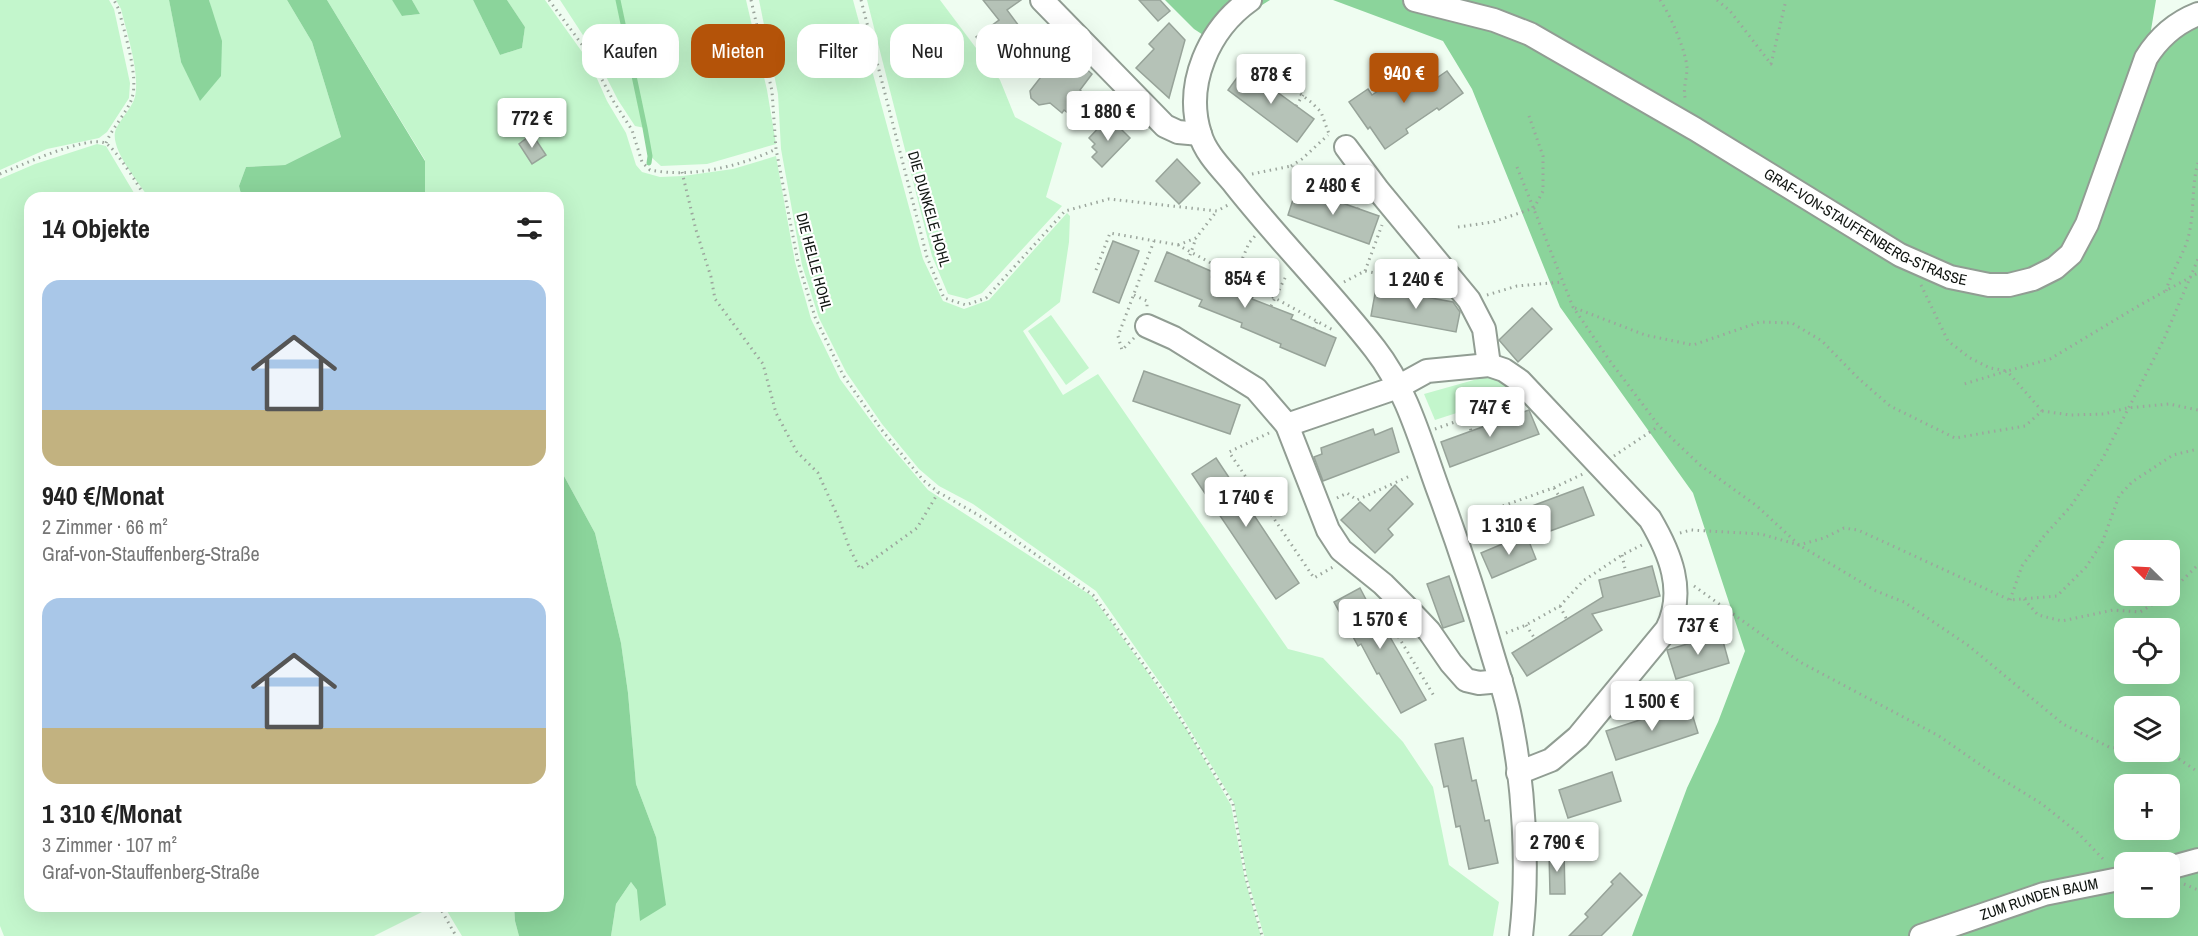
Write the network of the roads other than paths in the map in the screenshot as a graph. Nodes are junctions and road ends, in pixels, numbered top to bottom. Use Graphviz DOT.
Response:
graph roads {
  1 [pos="1042,0"];
  2 [pos="1250,0"];
  3 [pos="1415,0"];
  4 [pos="2198,14"];
  5 [pos="1200,134"];
  6 [pos="1337,141"];
  7 [pos="1147,326"];
  8 [pos="1489,364"];
  9 [pos="1398,387"];
  10 [pos="1279,429"];
  11 [pos="1501,681"];
  12 [pos="1518,773"];
  13 [pos="2198,861"];
  14 [pos="2180,865"];
  15 [pos="2114,880"];
  16 [pos="1521,936"];
  17 [pos="1922,936"];
  1 -- 5 [label="street"];
  2 -- 5 [label="street"];
  3 -- 4 [label="street, GRAF-VON-STAUFFENBERG-STRASSE"];
  5 -- 9 [label="street"];
  6 -- 8 [label="street"];
  7 -- 10 [label="street"];
  8 -- 9 [label="street"];
  8 -- 12 [label="street"];
  9 -- 10 [label="street"];
  9 -- 11 [label="street"];
  10 -- 11 [label="street"];
  11 -- 12 [label="street"];
  12 -- 16 [label="street"];
  13 -- 14 [label="street"];
  15 -- 17 [label="street, ZUM RUNDEN BAUM"];
}
